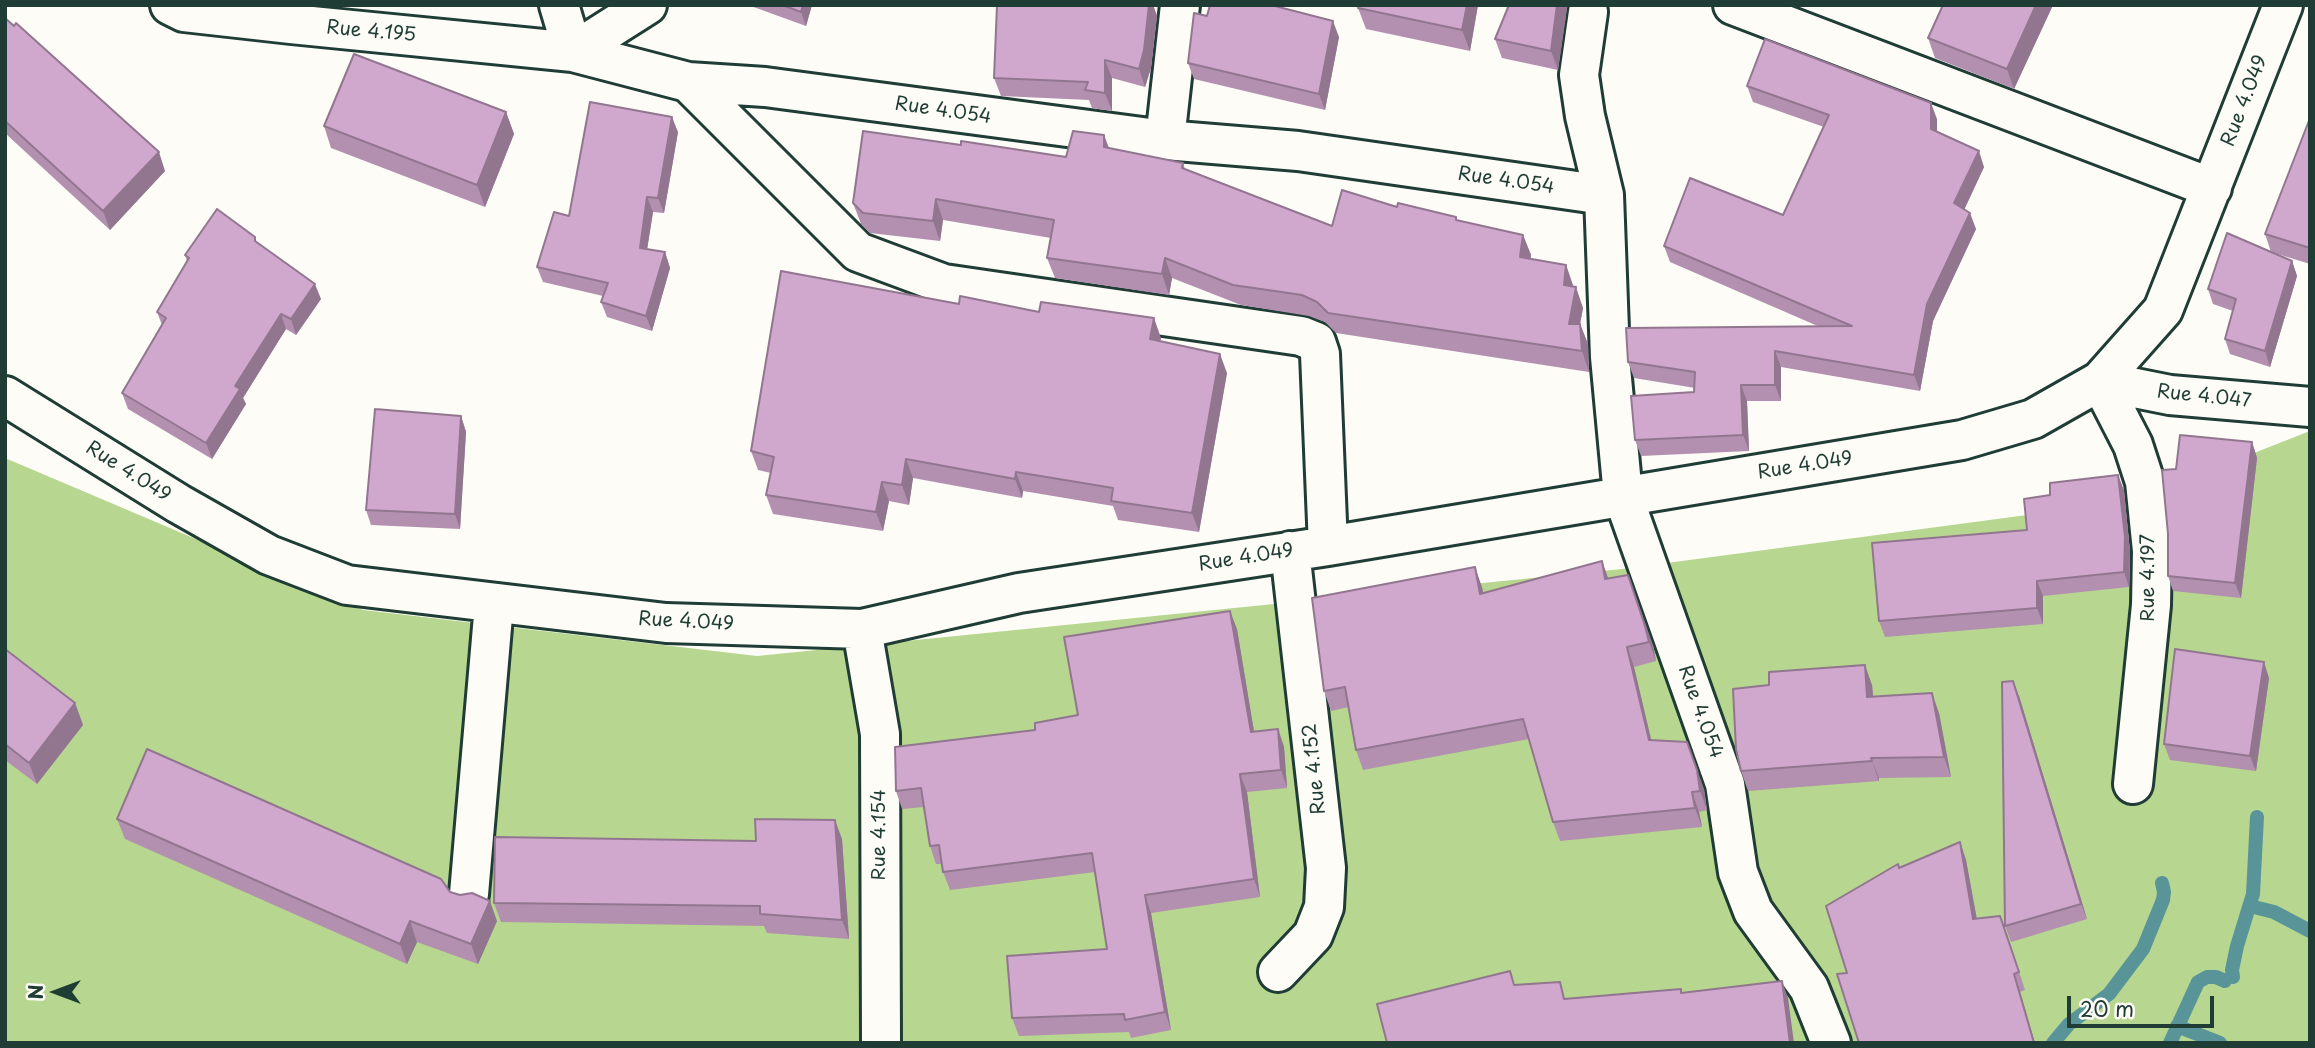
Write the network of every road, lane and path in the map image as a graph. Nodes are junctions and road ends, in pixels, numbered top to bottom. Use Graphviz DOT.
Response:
graph roads {
  1 [pos="170,5"];
  2 [pos="559,5"];
  3 [pos="647,5"];
  4 [pos="1180,5"];
  5 [pos="1733,5"];
  6 [pos="2283,5"];
  7 [pos="1588,12"];
  8 [pos="573,52"];
  9 [pos="688,82"];
  10 [pos="1165,140"];
  11 [pos="2211,188"];
  12 [pos="1604,195"];
  13 [pos="2100,382"];
  14 [pos="5,396"];
  15 [pos="2310,407"];
  16 [pos="1623,496"];
  17 [pos="1328,547"];
  18 [pos="1290,551"];
  19 [pos="494,604"];
  20 [pos="863,629"];
  21 [pos="2133,785"];
  22 [pos="469,894"];
  23 [pos="1278,972"];
  24 [pos="881,1043"];
  25 [pos="1830,1043"];
  1 -- 8 [label="street, Rue 4.195"];
  2 -- 8 [label="street"];
  3 -- 8 [label="street"];
  4 -- 10 [label="street"];
  5 -- 11 [label="street"];
  6 -- 11 [label="street, Rue 4.049"];
  7 -- 12 [label="street"];
  8 -- 9 [label="street, Rue 4.054"];
  9 -- 10 [label="street, Rue 4.054"];
  9 -- 17 [label="street"];
  10 -- 12 [label="street, Rue 4.054"];
  11 -- 13 [label="street, Rue 4.049"];
  12 -- 16 [label="street, Rue 4.054"];
  13 -- 15 [label="street, Rue 4.047"];
  13 -- 16 [label="street, Rue 4.049"];
  13 -- 21 [label="street, Rue 4.197"];
  14 -- 19 [label="street, Rue 4.049"];
  16 -- 17 [label="street, Rue 4.049"];
  16 -- 25 [label="street, Rue 4.054"];
  17 -- 18 [label="street, Rue 4.049"];
  18 -- 20 [label="street, Rue 4.049"];
  18 -- 23 [label="street, Rue 4.152"];
  19 -- 20 [label="street, Rue 4.049"];
  19 -- 22 [label="street"];
  20 -- 24 [label="street, Rue 4.154"];
}
